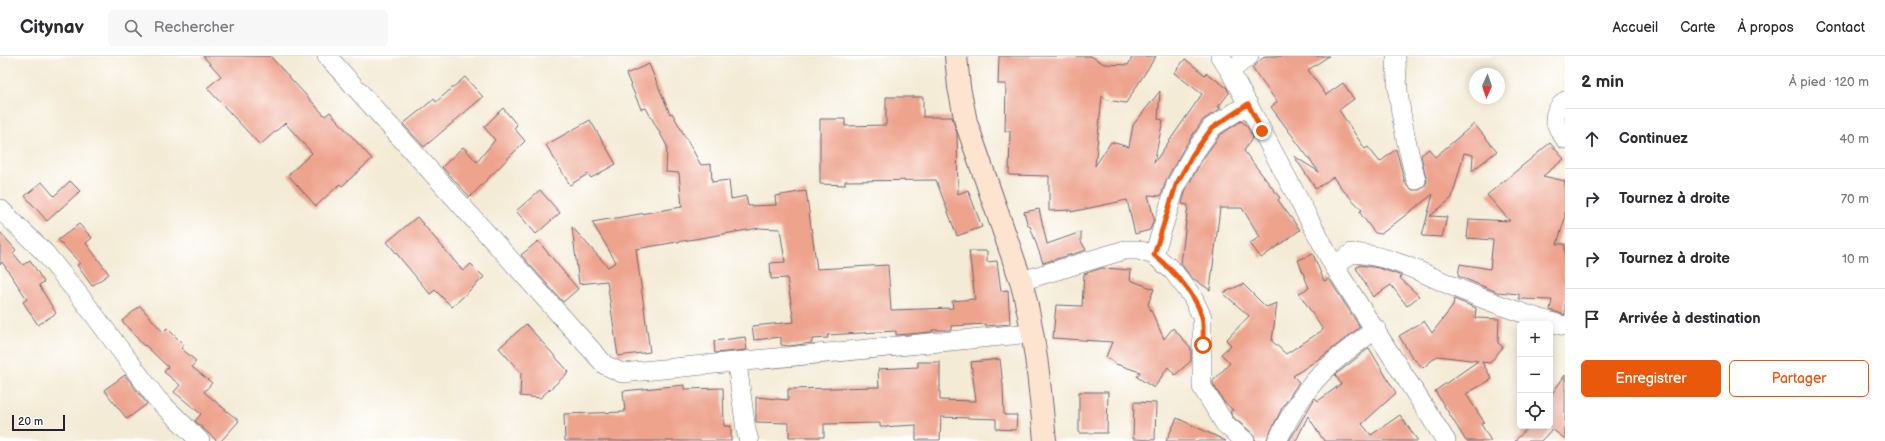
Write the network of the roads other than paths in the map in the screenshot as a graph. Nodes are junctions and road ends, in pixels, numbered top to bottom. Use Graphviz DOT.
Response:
graph roads {
  1 [pos="326,56"];
  2 [pos="956,56"];
  3 [pos="1249,56"];
  4 [pos="1396,56"];
  5 [pos="1225,64"];
  6 [pos="1565,101"];
  7 [pos="1248,104"];
  8 [pos="1565,139"];
  9 [pos="1416,180"];
  10 [pos="0,209"];
  11 [pos="1154,255"];
  12 [pos="1334,266"];
  13 [pos="1021,281"];
  14 [pos="1565,326"];
  15 [pos="1376,329"];
  16 [pos="1032,333"];
  17 [pos="737,363"];
  18 [pos="200,441"];
  19 [pos="749,441"];
  20 [pos="1045,441"];
  21 [pos="1245,441"];
  22 [pos="1277,441"];
  23 [pos="1446,441"];
  1 -- 17 [label="street"];
  2 -- 13 [label="street"];
  3 -- 5 [label="street"];
  4 -- 9 [label="street"];
  5 -- 7 [label="street"];
  6 -- 8 [label="street"];
  7 -- 11 [label="street"];
  7 -- 12 [label="street"];
  10 -- 18 [label="street"];
  11 -- 13 [label="street"];
  11 -- 21 [label="street"];
  12 -- 14 [label="street"];
  12 -- 15 [label="street"];
  13 -- 16 [label="street"];
  15 -- 22 [label="street"];
  15 -- 23 [label="street"];
  16 -- 17 [label="street"];
  16 -- 20 [label="street"];
  17 -- 19 [label="street"];
}
